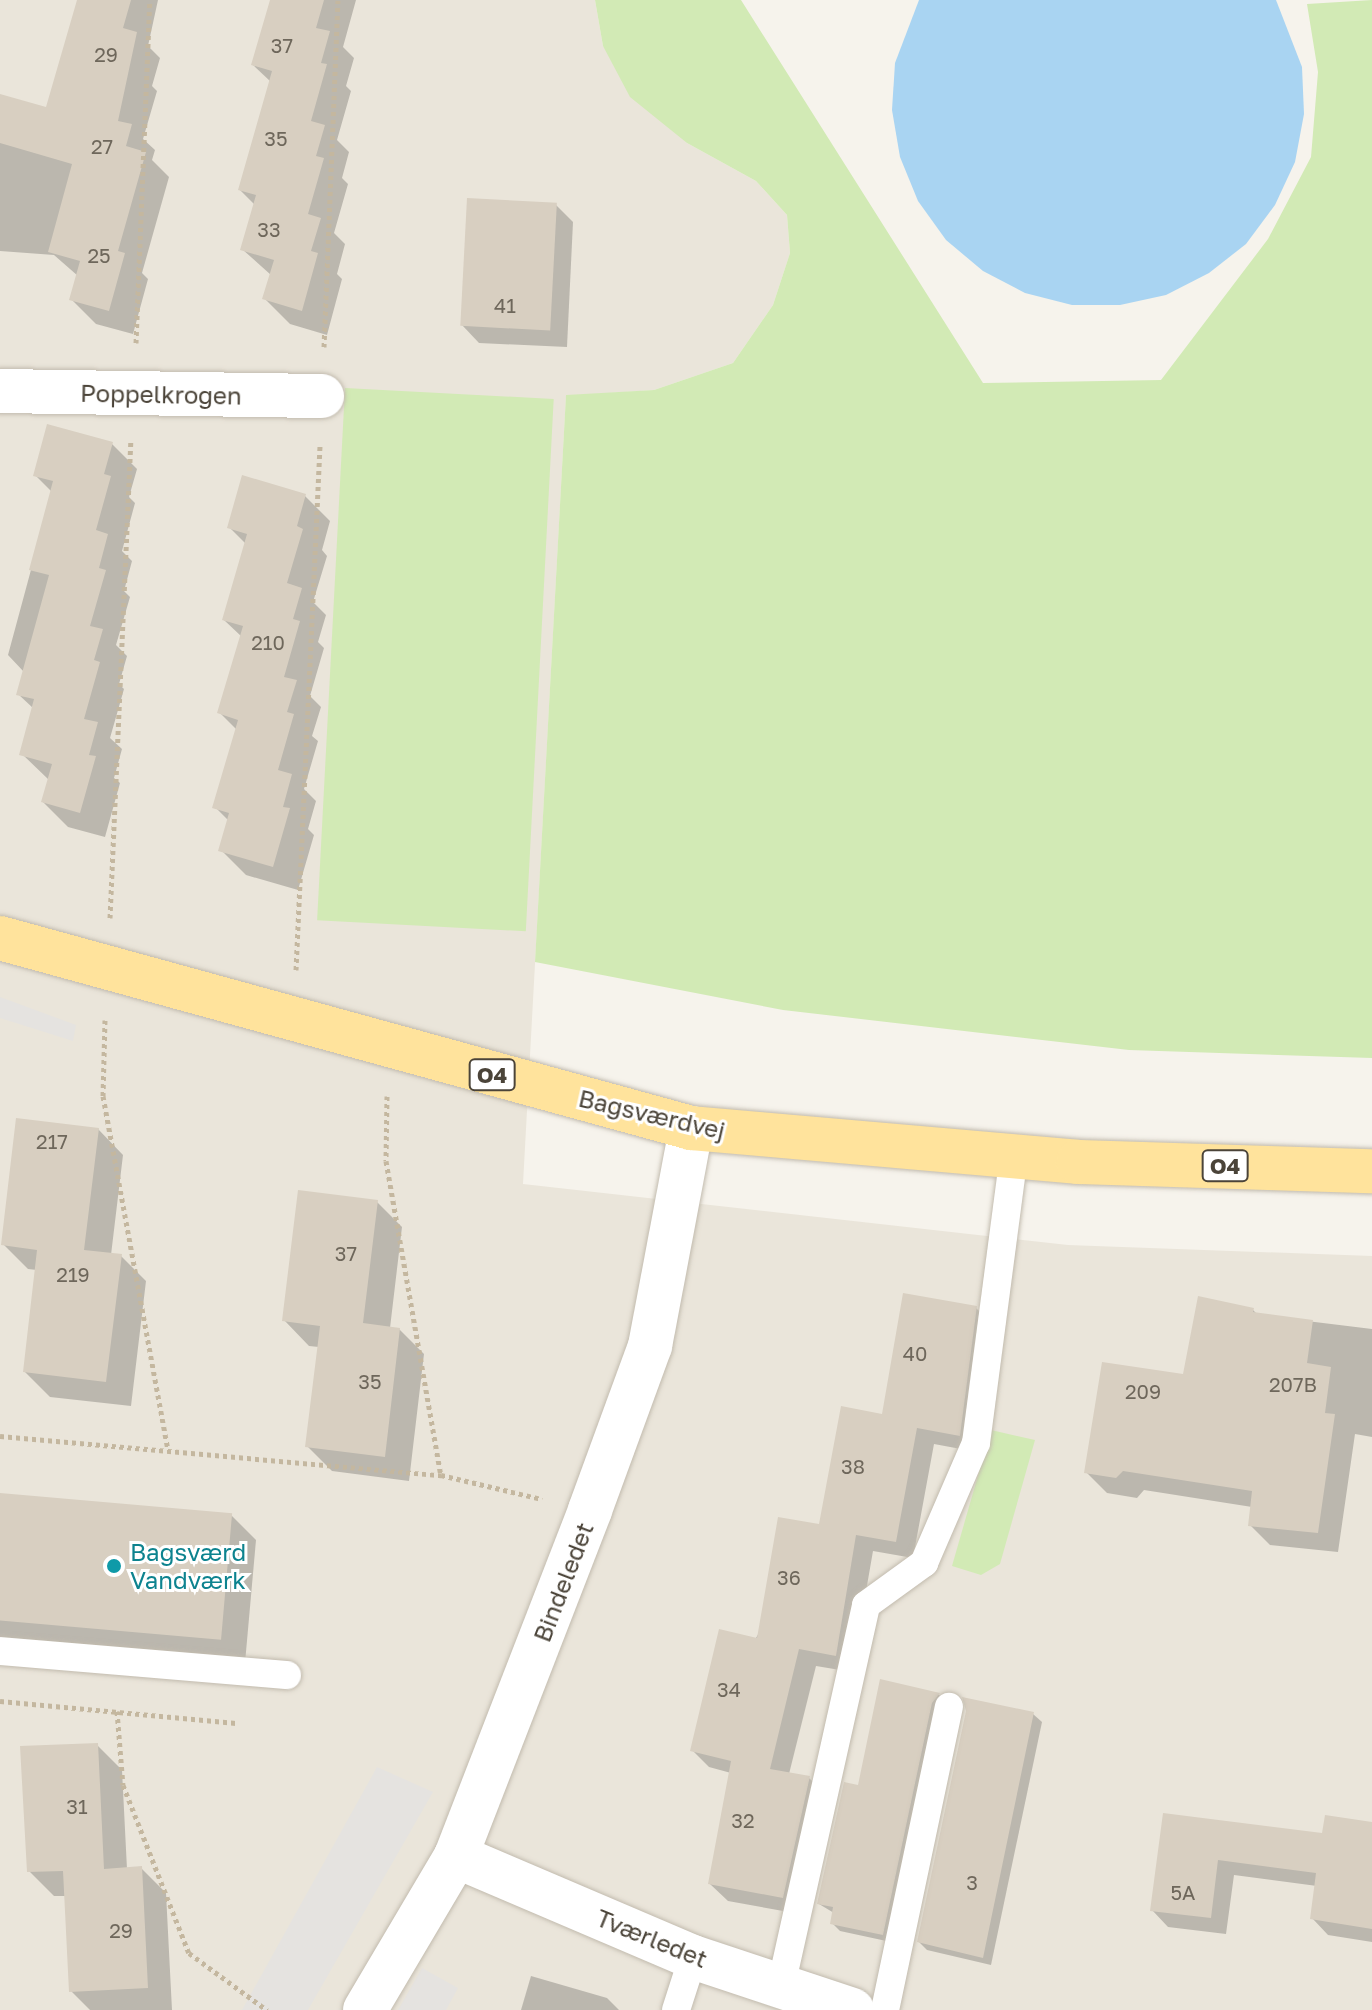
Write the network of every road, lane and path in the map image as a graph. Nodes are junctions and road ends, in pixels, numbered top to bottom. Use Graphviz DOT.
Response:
graph roads {
  1 [pos="150,0"];
  2 [pos="338,0"];
  3 [pos="0,391"];
  4 [pos="134,393"];
  5 [pos="322,396"];
  6 [pos="113,860"];
  7 [pos="299,907"];
  8 [pos="0,938"];
  9 [pos="107,971"];
  10 [pos="388,1047"];
  11 [pos="691,1128"];
  12 [pos="1014,1156"];
  13 [pos="1372,1171"];
  14 [pos="0,1436"];
  15 [pos="168,1450"];
  16 [pos="441,1475"];
  17 [pos="590,1510"];
  18 [pos="0,1651"];
  19 [pos="287,1675"];
  20 [pos="0,1701"];
  21 [pos="949,1707"];
  22 [pos="117,1711"];
  23 [pos="236,1723"];
  24 [pos="456,1856"];
  25 [pos="693,1957"];
  26 [pos="781,1986"];
  27 [pos="267,2010"];
  28 [pos="365,2010"];
  29 [pos="676,2010"];
  30 [pos="852,2010"];
  31 [pos="885,2010"];
  1 -- 4 [label="path"];
  2 -- 5 [label="path"];
  3 -- 4 [label="street, Poppelkrogen"];
  4 -- 5 [label="street, Poppelkrogen"];
  4 -- 6 [label="path"];
  5 -- 7 [label="path"];
  8 -- 9 [label="main road, Bagsværdvej / O4"];
  9 -- 10 [label="main road, Bagsværdvej / O4"];
  9 -- 15 [label="path"];
  10 -- 11 [label="main road, Bagsværdvej / O4"];
  10 -- 16 [label="path"];
  11 -- 12 [label="main road, Bagsværdvej / O4"];
  11 -- 17 [label="street, Bindeledet"];
  12 -- 13 [label="main road, Bagsværdvej / O4"];
  12 -- 26 [label="lane"];
  14 -- 15 [label="path"];
  15 -- 16 [label="path"];
  16 -- 17 [label="path"];
  17 -- 24 [label="street, Bindeledet"];
  18 -- 19 [label="lane"];
  20 -- 22 [label="path"];
  21 -- 31 [label="lane"];
  22 -- 23 [label="path"];
  22 -- 27 [label="path"];
  24 -- 25 [label="street, Tværledet"];
  24 -- 28 [label="street, Bindeledet"];
  25 -- 26 [label="street, Tværledet"];
  25 -- 29 [label="lane"];
  26 -- 30 [label="street, Tværledet"];
}
